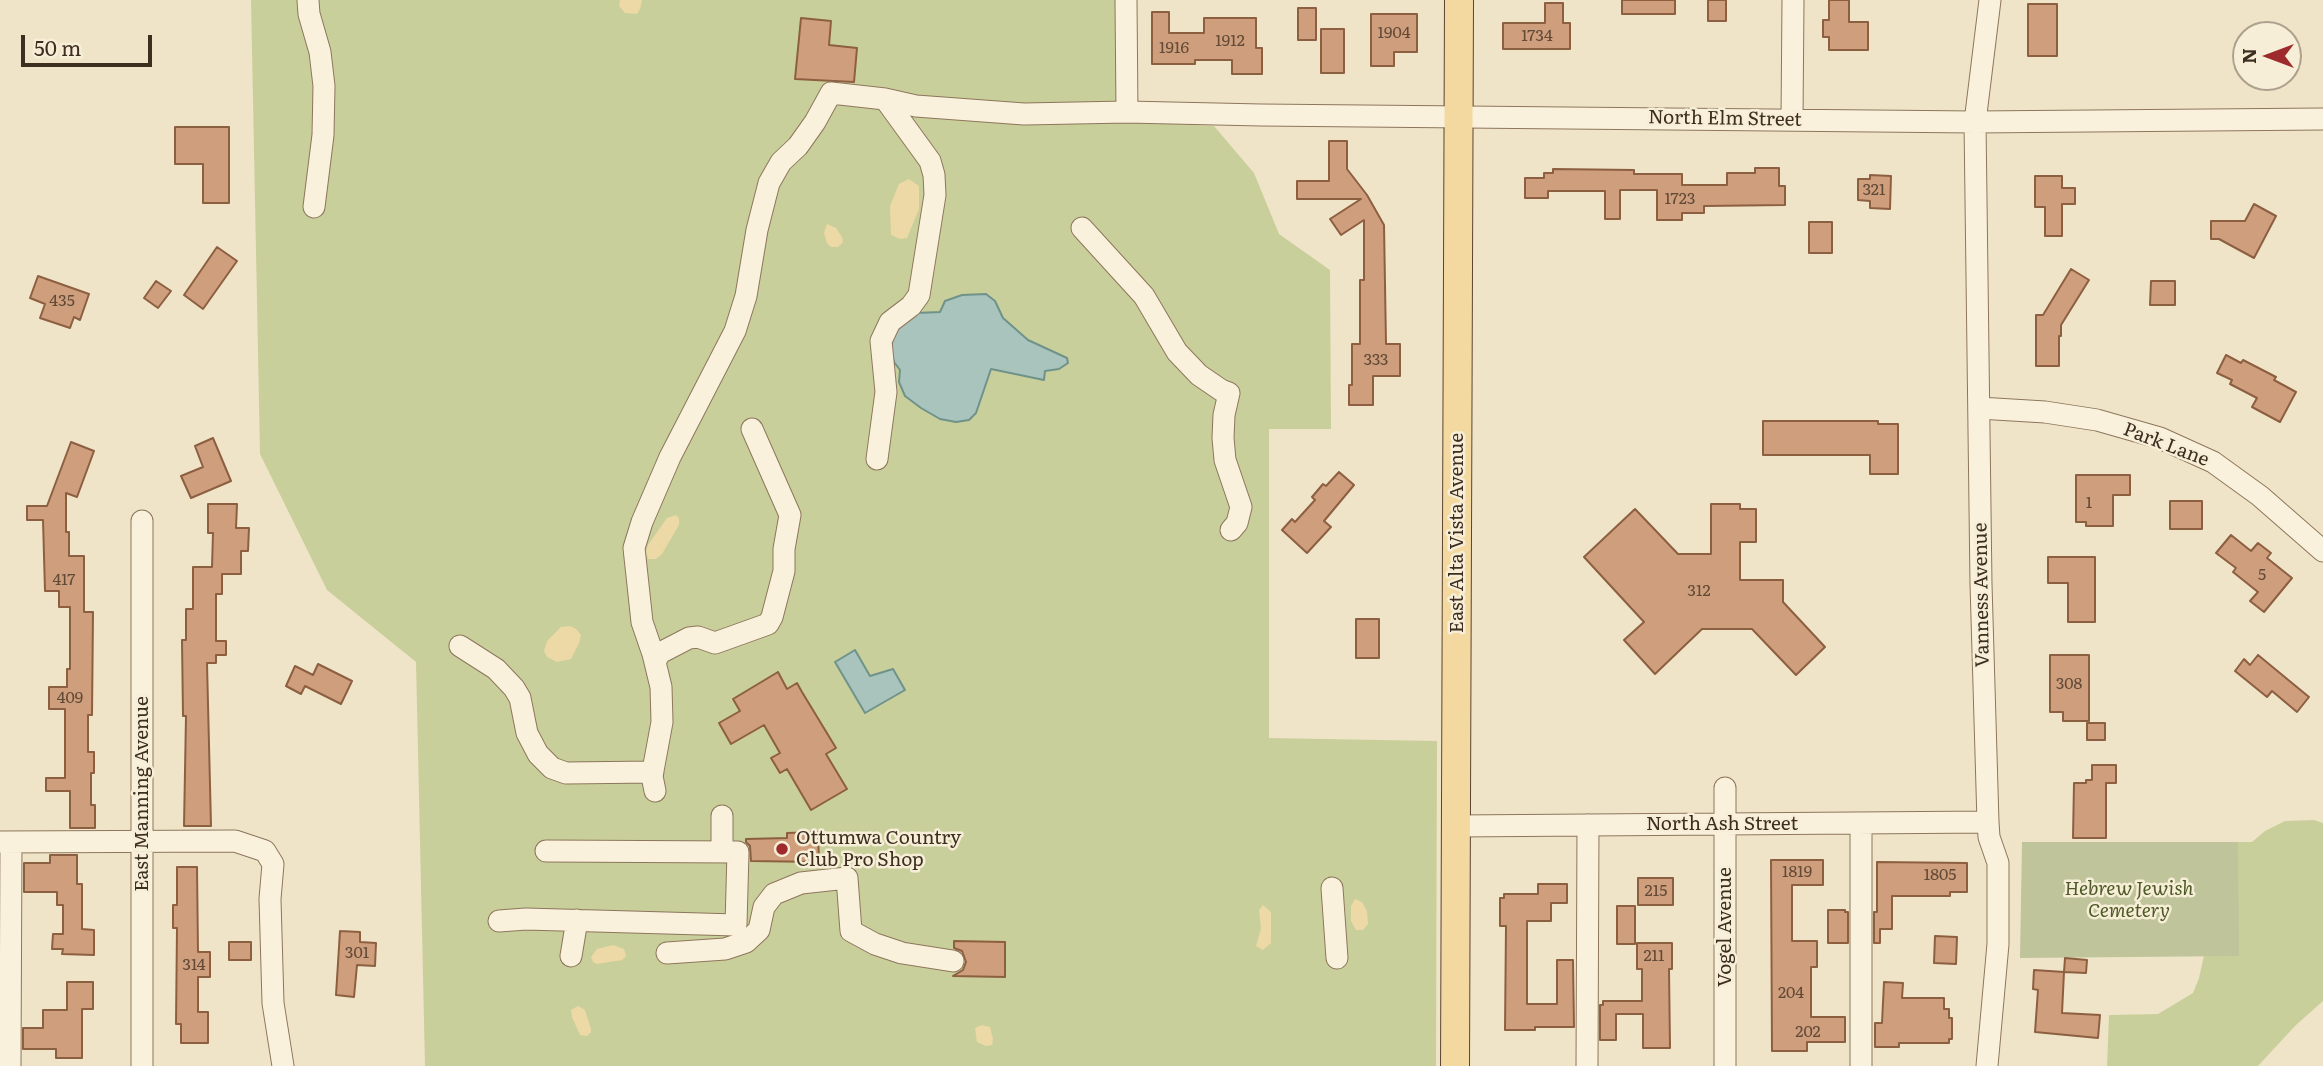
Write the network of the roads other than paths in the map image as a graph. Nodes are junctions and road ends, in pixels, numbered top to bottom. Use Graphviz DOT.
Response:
graph roads {
  1 [pos="308,0"];
  2 [pos="1126,0"];
  3 [pos="1459,0"];
  4 [pos="1793,0"];
  5 [pos="1990,0"];
  6 [pos="885,99"];
  7 [pos="1127,112"];
  8 [pos="1458,116"];
  9 [pos="2323,119"];
  10 [pos="1792,120"];
  11 [pos="1975,122"];
  12 [pos="314,207"];
  13 [pos="1082,228"];
  14 [pos="1979,408"];
  15 [pos="752,429"];
  16 [pos="877,459"];
  17 [pos="142,522"];
  18 [pos="1231,530"];
  19 [pos="2323,551"];
  20 [pos="460,646"];
  21 [pos="655,662"];
  22 [pos="1725,788"];
  23 [pos="722,816"];
  24 [pos="1988,822"];
  25 [pos="1861,823"];
  26 [pos="1725,824"];
  27 [pos="1588,825"];
  28 [pos="1456,826"];
  29 [pos="6,842"];
  30 [pos="142,842"];
  31 [pos="545,851"];
  32 [pos="730,852"];
  33 [pos="1332,888"];
  34 [pos="577,920"];
  35 [pos="499,921"];
  36 [pos="667,953"];
  37 [pos="571,956"];
  38 [pos="1337,958"];
  39 [pos="953,961"];
  40 [pos="10,1066"];
  41 [pos="142,1066"];
  42 [pos="283,1066"];
  43 [pos="1455,1066"];
  44 [pos="1587,1066"];
  45 [pos="1725,1066"];
  46 [pos="1861,1066"];
  47 [pos="1987,1066"];
  1 -- 12 [label="street"];
  2 -- 7 [label="street"];
  3 -- 8 [label="main road, East Alta Vista Avenue"];
  4 -- 10 [label="street"];
  5 -- 11 [label="street, Vanness Avenue"];
  6 -- 7 [label="street, North Elm Street"];
  6 -- 16 [label="street"];
  6 -- 21 [label="street, North Elm Street"];
  7 -- 8 [label="street, North Elm Street"];
  8 -- 10 [label="street, North Elm Street"];
  8 -- 28 [label="main road, East Alta Vista Avenue"];
  9 -- 11 [label="street, North Elm Street"];
  10 -- 11 [label="street, North Elm Street"];
  11 -- 14 [label="street, Vanness Avenue"];
  13 -- 18 [label="street"];
  14 -- 19 [label="street, Park Lane"];
  14 -- 24 [label="street, Vanness Avenue"];
  15 -- 21 [label="street"];
  17 -- 30 [label="street, East Manning Avenue"];
  20 -- 21 [label="street"];
  22 -- 26 [label="street, Vogel Avenue"];
  23 -- 32 [label="street"];
  24 -- 25 [label="street, North Ash Street"];
  24 -- 47 [label="street, Vanness Avenue"];
  25 -- 26 [label="street, North Ash Street"];
  25 -- 46 [label="street"];
  26 -- 27 [label="street, North Ash Street"];
  26 -- 45 [label="street, Vogel Avenue"];
  27 -- 28 [label="street, North Ash Street"];
  27 -- 44 [label="street"];
  28 -- 43 [label="main road, East Alta Vista Avenue"];
  29 -- 30 [label="street"];
  29 -- 40 [label="street"];
  30 -- 41 [label="street, East Manning Avenue"];
  30 -- 42 [label="street"];
  31 -- 32 [label="street"];
  32 -- 34 [label="street"];
  33 -- 38 [label="street"];
  34 -- 35 [label="street"];
  34 -- 37 [label="street"];
  36 -- 39 [label="street"];
}
